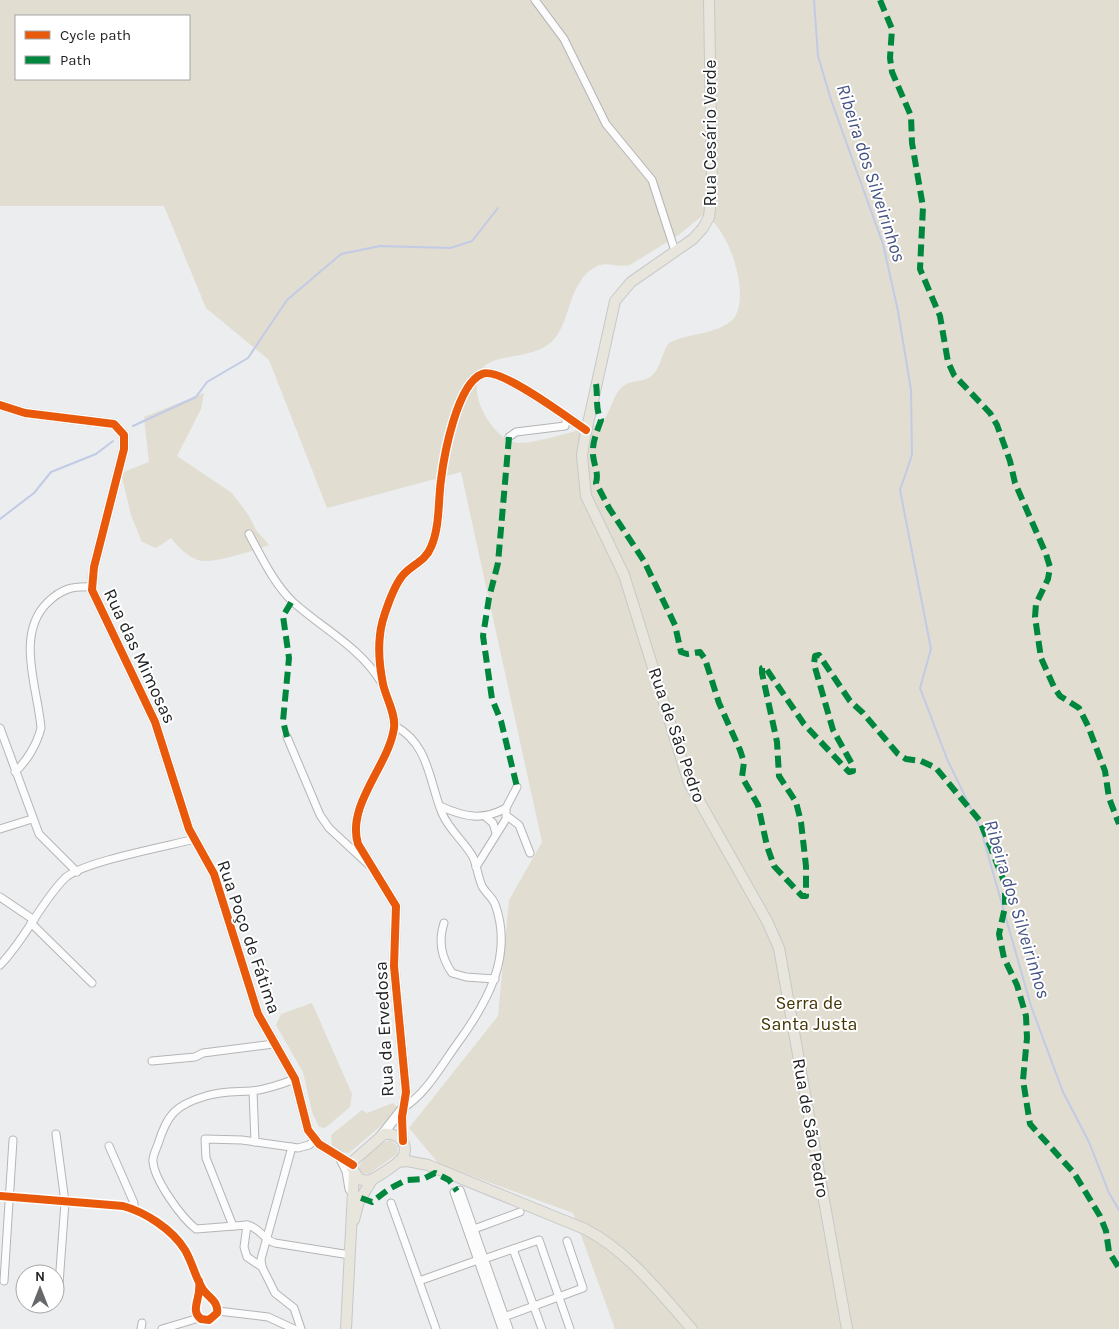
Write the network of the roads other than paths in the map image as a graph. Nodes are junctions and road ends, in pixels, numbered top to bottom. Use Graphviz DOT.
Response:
graph roads {
  1 [pos="535,0"];
  2 [pos="709,0"];
  3 [pos="675,251"];
  4 [pos="0,406"];
  5 [pos="567,417"];
  6 [pos="587,426"];
  7 [pos="509,437"];
  8 [pos="249,534"];
  9 [pos="92,587"];
  10 [pos="383,685"];
  11 [pos="395,726"];
  12 [pos="0,728"];
  13 [pos="287,737"];
  14 [pos="15,772"];
  15 [pos="517,787"];
  16 [pos="440,806"];
  17 [pos="506,808"];
  18 [pos="507,816"];
  19 [pos="486,817"];
  20 [pos="32,819"];
  21 [pos="0,830"];
  22 [pos="496,834"];
  23 [pos="195,839"];
  24 [pos="530,853"];
  25 [pos="476,868"];
  26 [pos="374,870"];
  27 [pos="76,872"];
  28 [pos="0,897"];
  29 [pos="33,921"];
  30 [pos="444,924"];
  31 [pos="0,965"];
  32 [pos="495,979"];
  33 [pos="92,983"];
  34 [pos="274,1044"];
  35 [pos="152,1061"];
  36 [pos="295,1079"];
  37 [pos="253,1091"];
  38 [pos="403,1108"];
  39 [pos="56,1134"];
  40 [pos="381,1136"];
  41 [pos="13,1140"];
  42 [pos="315,1140"];
  43 [pos="255,1142"];
  44 [pos="404,1145"];
  45 [pos="109,1146"];
  46 [pos="292,1147"];
  47 [pos="363,1151"];
  48 [pos="332,1153"];
  49 [pos="340,1159"];
  50 [pos="398,1162"];
  51 [pos="428,1165"];
  52 [pos="353,1169"];
  53 [pos="372,1180"];
  54 [pos="0,1196"];
  55 [pos="10,1197"];
  56 [pos="351,1201"];
  57 [pos="65,1202"];
  58 [pos="391,1203"];
  59 [pos="134,1209"];
  60 [pos="520,1212"];
  61 [pos="247,1225"];
  62 [pos="233,1226"];
  63 [pos="474,1229"];
  64 [pos="351,1238"];
  65 [pos="266,1241"];
  66 [pos="567,1241"];
  67 [pos="513,1249"];
  68 [pos="350,1254"];
  69 [pos="481,1259"];
  70 [pos="60,1264"];
  71 [pos="262,1266"];
  72 [pos="4,1281"];
  73 [pos="199,1281"];
  74 [pos="419,1281"];
  75 [pos="559,1297"];
  76 [pos="211,1298"];
  77 [pos="198,1301"];
  78 [pos="534,1306"];
  79 [pos="218,1311"];
  80 [pos="199,1318"];
  81 [pos="502,1318"];
  82 [pos="183,1326"];
  83 [pos="162,1329"];
  84 [pos="294,1329"];
  85 [pos="301,1329"];
  86 [pos="346,1329"];
  87 [pos="436,1329"];
  88 [pos="502,1329"];
  89 [pos="509,1329"];
  90 [pos="542,1329"];
  91 [pos="570,1329"];
  92 [pos="692,1329"];
  93 [pos="847,1329"];
  1 -- 3 [label="street"];
  2 -- 3 [label="main road, Rua Cesário Verde"];
  3 -- 6 [label="main road, Rua de São Pedro"];
  4 -- 9 [label="street, Rua das Mimosas"];
  5 -- 6 [label="street"];
  5 -- 7 [label="street"];
  5 -- 10 [label="street"];
  6 -- 93 [label="main road, Rua de São Pedro"];
  8 -- 10 [label="street"];
  9 -- 14 [label="street"];
  9 -- 23 [label="street, Rua das Mimosas"];
  10 -- 11 [label="street"];
  11 -- 16 [label="street"];
  11 -- 26 [label="street, Rua da Ervedosa"];
  12 -- 14 [label="street"];
  13 -- 26 [label="street"];
  14 -- 20 [label="street"];
  15 -- 17 [label="street"];
  16 -- 19 [label="street"];
  16 -- 25 [label="street"];
  17 -- 18 [label="street"];
  17 -- 19 [label="street"];
  18 -- 22 [label="street"];
  18 -- 24 [label="street"];
  19 -- 22 [label="street"];
  20 -- 21 [label="street"];
  20 -- 27 [label="street"];
  22 -- 25 [label="street"];
  23 -- 27 [label="street"];
  23 -- 34 [label="street, Rua Poço de Fátima"];
  25 -- 32 [label="street"];
  26 -- 38 [label="street, Rua da Ervedosa"];
  27 -- 29 [label="street"];
  28 -- 29 [label="street"];
  29 -- 31 [label="street"];
  29 -- 33 [label="street"];
  30 -- 32 [label="street"];
  32 -- 38 [label="street"];
  34 -- 35 [label="street"];
  34 -- 36 [label="street, Rua Poço de Fátima"];
  36 -- 37 [label="street"];
  36 -- 42 [label="street, Rua Poço de Fátima"];
  37 -- 43 [label="street"];
  37 -- 62 [label="street"];
  38 -- 40 [label="street, Rua da Ervedosa"];
  38 -- 44 [label="street, Rua da Ervedosa"];
  39 -- 57 [label="street"];
  40 -- 44 [label="main road"];
  40 -- 47 [label="main road"];
  41 -- 55 [label="street"];
  42 -- 46 [label="street"];
  42 -- 48 [label="street, Rua Poço de Fátima"];
  43 -- 46 [label="street"];
  43 -- 62 [label="street"];
  44 -- 50 [label="main road"];
  44 -- 51 [label="main road"];
  45 -- 59 [label="street"];
  46 -- 65 [label="street"];
  47 -- 48 [label="street"];
  47 -- 52 [label="main road"];
  48 -- 49 [label="street, Rua Poço de Fátima"];
  49 -- 52 [label="street, Rua Poço de Fátima"];
  49 -- 56 [label="street"];
  50 -- 51 [label="main road"];
  50 -- 53 [label="main road"];
  51 -- 92 [label="main road"];
  52 -- 53 [label="main road"];
  52 -- 56 [label="main road"];
  53 -- 64 [label="main road"];
  54 -- 55 [label="street"];
  55 -- 57 [label="street"];
  55 -- 72 [label="street"];
  56 -- 64 [label="main road"];
  57 -- 59 [label="street"];
  57 -- 70 [label="street"];
  58 -- 74 [label="street"];
  59 -- 73 [label="street"];
  60 -- 63 [label="street"];
  61 -- 62 [label="street"];
  61 -- 65 [label="street"];
  61 -- 71 [label="street"];
  63 -- 69 [label="street"];
  63 -- 69 [label="street"];
  64 -- 68 [label="main road"];
  65 -- 68 [label="street"];
  65 -- 71 [label="street"];
  66 -- 75 [label="street"];
  67 -- 69 [label="street"];
  67 -- 75 [label="street"];
  67 -- 78 [label="street"];
  68 -- 86 [label="main road"];
  69 -- 74 [label="street"];
  69 -- 81 [label="street"];
  71 -- 85 [label="street"];
  73 -- 76 [label="street"];
  73 -- 77 [label="street"];
  74 -- 87 [label="street"];
  75 -- 78 [label="street"];
  75 -- 91 [label="street"];
  76 -- 77 [label="street"];
  76 -- 79 [label="street"];
  77 -- 80 [label="street"];
  78 -- 81 [label="street"];
  78 -- 90 [label="street"];
  79 -- 80 [label="street"];
  79 -- 84 [label="street"];
  80 -- 82 [label="street"];
  81 -- 88 [label="street"];
  81 -- 89 [label="street"];
  82 -- 83 [label="street"];
}
